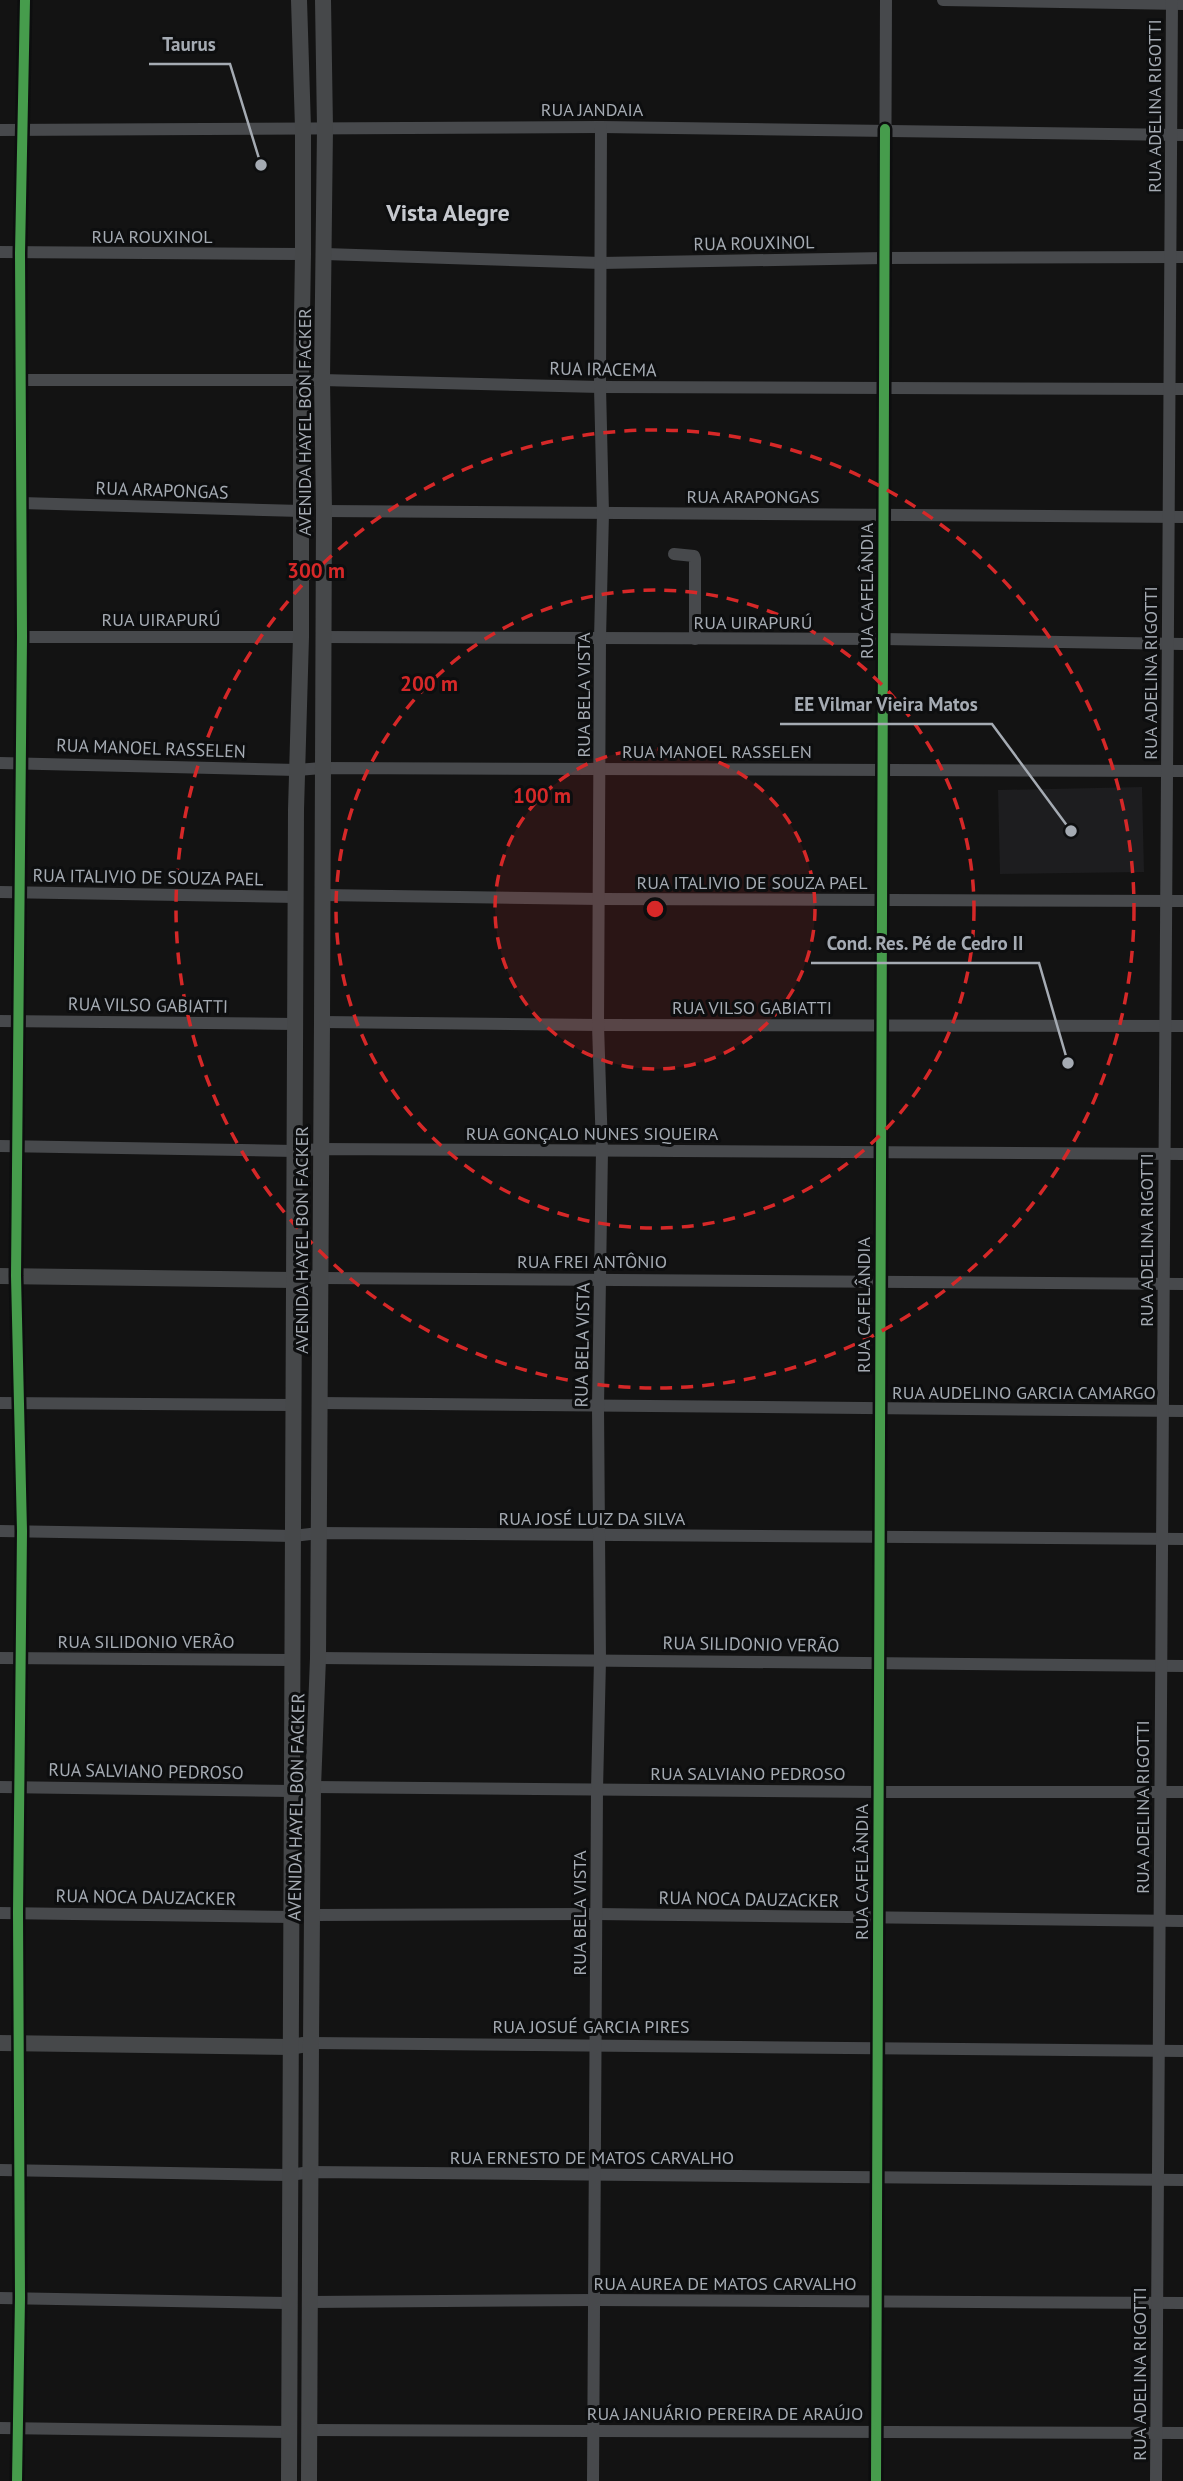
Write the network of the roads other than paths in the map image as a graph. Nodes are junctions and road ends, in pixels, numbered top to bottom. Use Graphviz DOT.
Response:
graph roads {
  1 [pos="25,0"];
  2 [pos="299,0"];
  3 [pos="323,0"];
  4 [pos="886,0"];
  5 [pos="943,0"];
  6 [pos="1175,3"];
  7 [pos="601,127"];
  8 [pos="303,128"];
  9 [pos="325,128"];
  10 [pos="885,129"];
  11 [pos="0,130"];
  12 [pos="22,130"];
  13 [pos="1177,134"];
  14 [pos="0,253"];
  15 [pos="20,253"];
  16 [pos="303,254"];
  17 [pos="325,254"];
  18 [pos="1176,256"];
  19 [pos="884,258"];
  20 [pos="601,263"];
  21 [pos="22,380"];
  22 [pos="300,380"];
  23 [pos="322,380"];
  24 [pos="600,387"];
  25 [pos="884,388"];
  26 [pos="1177,389"];
  27 [pos="21,503"];
  28 [pos="301,511"];
  29 [pos="324,511"];
  30 [pos="603,513"];
  31 [pos="883,514"];
  32 [pos="1169,517"];
  33 [pos="1183,517"];
  34 [pos="674,554"];
  35 [pos="22,637"];
  36 [pos="301,637"];
  37 [pos="323,637"];
  38 [pos="600,639"];
  39 [pos="695,639"];
  40 [pos="883,639"];
  41 [pos="1168,644"];
  42 [pos="1183,644"];
  43 [pos="0,763"];
  44 [pos="19,763"];
  45 [pos="323,768"];
  46 [pos="600,768"];
  47 [pos="883,769"];
  48 [pos="297,770"];
  49 [pos="1167,771"];
  50 [pos="1183,771"];
  51 [pos="0,892"];
  52 [pos="18,892"];
  53 [pos="322,895"];
  54 [pos="296,897"];
  55 [pos="600,899"];
  56 [pos="882,899"];
  57 [pos="1166,901"];
  58 [pos="1183,901"];
  59 [pos="0,1021"];
  60 [pos="18,1021"];
  61 [pos="322,1022"];
  62 [pos="295,1024"];
  63 [pos="881,1024"];
  64 [pos="598,1025"];
  65 [pos="1165,1026"];
  66 [pos="1183,1026"];
  67 [pos="0,1146"];
  68 [pos="18,1146"];
  69 [pos="321,1149"];
  70 [pos="602,1150"];
  71 [pos="295,1152"];
  72 [pos="881,1153"];
  73 [pos="1164,1154"];
  74 [pos="1183,1154"];
  75 [pos="8,1276"];
  76 [pos="320,1278"];
  77 [pos="295,1280"];
  78 [pos="601,1281"];
  79 [pos="881,1282"];
  80 [pos="1164,1284"];
  81 [pos="1183,1284"];
  82 [pos="0,1403"];
  83 [pos="18,1403"];
  84 [pos="319,1403"];
  85 [pos="294,1405"];
  86 [pos="598,1407"];
  87 [pos="880,1409"];
  88 [pos="1163,1411"];
  89 [pos="1183,1411"];
  90 [pos="0,1531"];
  91 [pos="22,1531"];
  92 [pos="319,1533"];
  93 [pos="599,1535"];
  94 [pos="293,1536"];
  95 [pos="879,1537"];
  96 [pos="1162,1539"];
  97 [pos="1183,1539"];
  98 [pos="0,1658"];
  99 [pos="20,1658"];
  100 [pos="318,1658"];
  101 [pos="292,1660"];
  102 [pos="600,1660"];
  103 [pos="879,1663"];
  104 [pos="1161,1666"];
  105 [pos="1183,1666"];
  106 [pos="0,1787"];
  107 [pos="19,1787"];
  108 [pos="313,1787"];
  109 [pos="597,1790"];
  110 [pos="292,1791"];
  111 [pos="878,1792"];
  112 [pos="1160,1792"];
  113 [pos="1183,1792"];
  114 [pos="0,1913"];
  115 [pos="18,1913"];
  116 [pos="596,1914"];
  117 [pos="314,1915"];
  118 [pos="292,1917"];
  119 [pos="878,1919"];
  120 [pos="1159,1921"];
  121 [pos="1183,1921"];
  122 [pos="0,2043"];
  123 [pos="19,2043"];
  124 [pos="311,2043"];
  125 [pos="596,2045"];
  126 [pos="292,2047"];
  127 [pos="877,2048"];
  128 [pos="1158,2051"];
  129 [pos="1183,2051"];
  130 [pos="0,2170"];
  131 [pos="19,2171"];
  132 [pos="310,2172"];
  133 [pos="594,2174"];
  134 [pos="290,2175"];
  135 [pos="877,2177"];
  136 [pos="1157,2179"];
  137 [pos="1183,2180"];
  138 [pos="0,2298"];
  139 [pos="20,2298"];
  140 [pos="594,2300"];
  141 [pos="876,2301"];
  142 [pos="309,2302"];
  143 [pos="288,2303"];
  144 [pos="1157,2303"];
  145 [pos="1183,2303"];
  146 [pos="0,2428"];
  147 [pos="18,2428"];
  148 [pos="309,2430"];
  149 [pos="594,2430"];
  150 [pos="289,2432"];
  151 [pos="876,2432"];
  152 [pos="1156,2432"];
  153 [pos="1183,2433"];
  154 [pos="17,2481"];
  155 [pos="289,2481"];
  156 [pos="309,2481"];
  157 [pos="593,2481"];
  158 [pos="876,2481"];
  159 [pos="1156,2481"];
  1 -- 12 [label="street"];
  2 -- 8 [label="main road, AVENIDA HAYEL BON FACKER"];
  3 -- 9 [label="main road, AVENIDA HAYEL BON FACKER"];
  4 -- 10 [label="street, RUA CAFELÂNDIA"];
  5 -- 6 [label="street"];
  6 -- 13 [label="street, RUA ADELINA RIGOTTI"];
  7 -- 9 [label="street, RUA JANDAIA"];
  7 -- 10 [label="street, RUA JANDAIA"];
  7 -- 20 [label="street, RUA BELA VISTA"];
  8 -- 9 [label="street, RUA JANDAIA"];
  8 -- 12 [label="street, RUA JANDAIA"];
  8 -- 16 [label="main road, AVENIDA HAYEL BON FACKER"];
  9 -- 17 [label="main road, AVENIDA HAYEL BON FACKER"];
  10 -- 13 [label="street, RUA JANDAIA"];
  10 -- 19 [label="street, RUA CAFELÂNDIA"];
  11 -- 12 [label="street, RUA JANDAIA"];
  12 -- 15 [label="street"];
  13 -- 18 [label="street, RUA ADELINA RIGOTTI"];
  14 -- 15 [label="street, RUA ROUXINOL"];
  15 -- 16 [label="street, RUA ROUXINOL"];
  15 -- 21 [label="street"];
  16 -- 22 [label="main road, AVENIDA HAYEL BON FACKER"];
  17 -- 20 [label="street, RUA ROUXINOL"];
  17 -- 23 [label="main road, AVENIDA HAYEL BON FACKER"];
  18 -- 19 [label="street, RUA ROUXINOL"];
  18 -- 26 [label="street, RUA ADELINA RIGOTTI"];
  19 -- 20 [label="street, RUA ROUXINOL"];
  19 -- 25 [label="street, RUA CAFELÂNDIA"];
  20 -- 24 [label="street, RUA BELA VISTA"];
  21 -- 22 [label="street, RUA IRACEMA"];
  21 -- 27 [label="street"];
  22 -- 23 [label="street, RUA IRACEMA"];
  22 -- 28 [label="main road, AVENIDA HAYEL BON FACKER"];
  23 -- 24 [label="street, RUA IRACEMA"];
  23 -- 29 [label="main road, AVENIDA HAYEL BON FACKER"];
  24 -- 25 [label="street, RUA IRACEMA"];
  24 -- 30 [label="street, RUA BELA VISTA"];
  25 -- 26 [label="street, RUA IRACEMA"];
  25 -- 31 [label="street, RUA CAFELÂNDIA"];
  26 -- 32 [label="street, RUA ADELINA RIGOTTI"];
  27 -- 28 [label="street, RUA ARAPONGAS"];
  27 -- 35 [label="street"];
  28 -- 36 [label="main road, AVENIDA HAYEL BON FACKER"];
  29 -- 30 [label="street, RUA ARAPONGAS"];
  29 -- 37 [label="main road, AVENIDA HAYEL BON FACKER"];
  30 -- 31 [label="street, RUA ARAPONGAS"];
  30 -- 38 [label="street, RUA BELA VISTA"];
  31 -- 32 [label="street, RUA ARAPONGAS"];
  31 -- 40 [label="street, RUA CAFELÂNDIA"];
  32 -- 33 [label="street, RUA ARAPONGAS"];
  32 -- 41 [label="street, RUA ADELINA RIGOTTI"];
  34 -- 39 [label="street"];
  35 -- 36 [label="street, RUA UIRAPURÚ"];
  35 -- 44 [label="street"];
  36 -- 48 [label="main road, AVENIDA HAYEL BON FACKER"];
  37 -- 38 [label="street, RUA UIRAPURÚ"];
  37 -- 45 [label="main road, AVENIDA HAYEL BON FACKER"];
  38 -- 39 [label="street, RUA UIRAPURÚ"];
  38 -- 46 [label="street, RUA BELA VISTA"];
  39 -- 40 [label="street, RUA UIRAPURÚ"];
  40 -- 41 [label="street, RUA UIRAPURÚ"];
  40 -- 47 [label="street, RUA CAFELÂNDIA"];
  41 -- 42 [label="street, RUA UIRAPURÚ"];
  41 -- 49 [label="street, RUA ADELINA RIGOTTI"];
  43 -- 44 [label="street, RUA MANOEL RASSELEN"];
  44 -- 48 [label="street, RUA MANOEL RASSELEN"];
  44 -- 52 [label="street"];
  45 -- 46 [label="street, RUA MANOEL RASSELEN"];
  45 -- 48 [label="street, RUA MANOEL RASSELEN"];
  45 -- 53 [label="main road, AVENIDA HAYEL BON FACKER"];
  46 -- 47 [label="street, RUA MANOEL RASSELEN"];
  46 -- 55 [label="street, RUA BELA VISTA"];
  47 -- 49 [label="street, RUA MANOEL RASSELEN"];
  47 -- 56 [label="street, RUA CAFELÂNDIA"];
  48 -- 54 [label="main road, AVENIDA HAYEL BON FACKER"];
  49 -- 50 [label="street, RUA MANOEL RASSELEN"];
  49 -- 57 [label="street, RUA ADELINA RIGOTTI"];
  51 -- 52 [label="street, RUA ITALIVIO DE SOUZA PAEL"];
  52 -- 54 [label="street, RUA ITALIVIO DE SOUZA PAEL"];
  52 -- 60 [label="street"];
  53 -- 55 [label="street, RUA ITALIVIO DE SOUZA PAEL"];
  53 -- 61 [label="main road, AVENIDA HAYEL BON FACKER"];
  54 -- 62 [label="main road, AVENIDA HAYEL BON FACKER"];
  55 -- 56 [label="street, RUA ITALIVIO DE SOUZA PAEL"];
  55 -- 64 [label="street, RUA BELA VISTA"];
  56 -- 57 [label="street, RUA ITALIVIO DE SOUZA PAEL"];
  56 -- 63 [label="street, RUA CAFELÂNDIA"];
  57 -- 58 [label="street, RUA ITALIVIO DE SOUZA PAEL"];
  57 -- 65 [label="street, RUA ADELINA RIGOTTI"];
  59 -- 60 [label="street, RUA VILSO GABIATTI"];
  60 -- 62 [label="street, RUA VILSO GABIATTI"];
  60 -- 68 [label="street"];
  61 -- 64 [label="street, RUA VILSO GABIATTI"];
  61 -- 69 [label="main road, AVENIDA HAYEL BON FACKER"];
  62 -- 71 [label="main road, AVENIDA HAYEL BON FACKER"];
  63 -- 64 [label="street, RUA VILSO GABIATTI"];
  63 -- 65 [label="street, RUA VILSO GABIATTI"];
  63 -- 72 [label="street, RUA CAFELÂNDIA"];
  64 -- 70 [label="street, RUA BELA VISTA"];
  65 -- 66 [label="street, RUA VILSO GABIATTI"];
  65 -- 73 [label="street, RUA ADELINA RIGOTTI"];
  67 -- 68 [label="street, RUA GONÇALO NUNES SIQUEIRA"];
  68 -- 71 [label="street, RUA GONÇALO NUNES SIQUEIRA"];
  68 -- 75 [label="street"];
  69 -- 70 [label="street, RUA GONÇALO NUNES SIQUEIRA"];
  69 -- 71 [label="street, RUA GONÇALO NUNES SIQUEIRA"];
  69 -- 76 [label="main road, AVENIDA HAYEL BON FACKER"];
  70 -- 72 [label="street, RUA GONÇALO NUNES SIQUEIRA"];
  70 -- 78 [label="street, RUA BELA VISTA"];
  71 -- 77 [label="main road, AVENIDA HAYEL BON FACKER"];
  72 -- 73 [label="street, RUA GONÇALO NUNES SIQUEIRA"];
  72 -- 79 [label="street, RUA CAFELÂNDIA"];
  73 -- 74 [label="street, RUA GONÇALO NUNES SIQUEIRA"];
  73 -- 80 [label="street, RUA ADELINA RIGOTTI"];
  75 -- 77 [label="main road, RUA FREI ANTÔNIO"];
  75 -- 83 [label="street"];
  76 -- 77 [label="main road, RUA FREI ANTÔNIO"];
  76 -- 78 [label="street, RUA FREI ANTÔNIO"];
  76 -- 84 [label="main road, AVENIDA HAYEL BON FACKER"];
  77 -- 85 [label="main road, AVENIDA HAYEL BON FACKER"];
  78 -- 79 [label="street, RUA FREI ANTÔNIO"];
  78 -- 86 [label="street, RUA BELA VISTA"];
  79 -- 80 [label="street, RUA FREI ANTÔNIO"];
  79 -- 87 [label="street, RUA CAFELÂNDIA"];
  80 -- 81 [label="street, RUA FREI ANTÔNIO"];
  80 -- 88 [label="street, RUA ADELINA RIGOTTI"];
  82 -- 83 [label="street"];
  83 -- 85 [label="street"];
  83 -- 91 [label="street"];
  84 -- 86 [label="street, RUA AUDELINO GARCIA CAMARGO"];
  84 -- 92 [label="main road, AVENIDA HAYEL BON FACKER"];
  85 -- 94 [label="main road, AVENIDA HAYEL BON FACKER"];
  86 -- 87 [label="street, RUA AUDELINO GARCIA CAMARGO"];
  86 -- 93 [label="street, RUA BELA VISTA"];
  87 -- 88 [label="street, RUA AUDELINO GARCIA CAMARGO"];
  87 -- 95 [label="street, RUA CAFELÂNDIA"];
  88 -- 89 [label="street, RUA AUDELINO GARCIA CAMARGO"];
  88 -- 96 [label="street, RUA ADELINA RIGOTTI"];
  90 -- 91 [label="street, RUA JOSÉ LUIZ DA SILVA"];
  91 -- 94 [label="street, RUA JOSÉ LUIZ DA SILVA"];
  91 -- 99 [label="street"];
  92 -- 93 [label="street, RUA JOSÉ LUIZ DA SILVA"];
  92 -- 94 [label="street, RUA JOSÉ LUIZ DA SILVA"];
  92 -- 100 [label="main road, AVENIDA HAYEL BON FACKER"];
  93 -- 95 [label="street, RUA JOSÉ LUIZ DA SILVA"];
  93 -- 102 [label="street, RUA BELA VISTA"];
  94 -- 101 [label="main road, AVENIDA HAYEL BON FACKER"];
  95 -- 96 [label="street, RUA JOSÉ LUIZ DA SILVA"];
  95 -- 103 [label="street, RUA CAFELÂNDIA"];
  96 -- 97 [label="street, RUA JOSÉ LUIZ DA SILVA"];
  96 -- 104 [label="street, RUA ADELINA RIGOTTI"];
  98 -- 99 [label="street, RUA SILIDONIO VERÃO"];
  99 -- 101 [label="street, RUA SILIDONIO VERÃO"];
  99 -- 107 [label="street"];
  100 -- 102 [label="street, RUA SILIDONIO VERÃO"];
  100 -- 108 [label="main road, AVENIDA HAYEL BON FACKER"];
  101 -- 110 [label="main road, AVENIDA HAYEL BON FACKER"];
  102 -- 103 [label="street, RUA SILIDONIO VERÃO"];
  102 -- 109 [label="street, RUA BELA VISTA"];
  103 -- 104 [label="street, RUA SILIDONIO VERÃO"];
  103 -- 111 [label="street, RUA CAFELÂNDIA"];
  104 -- 105 [label="street, RUA SILIDONIO VERÃO"];
  104 -- 112 [label="street, RUA ADELINA RIGOTTI"];
  106 -- 107 [label="street, RUA SALVIANO PEDROSO"];
  107 -- 110 [label="street, RUA SALVIANO PEDROSO"];
  107 -- 115 [label="street"];
  108 -- 109 [label="street, RUA SALVIANO PEDROSO"];
  108 -- 117 [label="main road, AVENIDA HAYEL BON FACKER"];
  109 -- 111 [label="street, RUA SALVIANO PEDROSO"];
  109 -- 116 [label="street, RUA BELA VISTA"];
  110 -- 118 [label="main road, AVENIDA HAYEL BON FACKER"];
  111 -- 112 [label="street, RUA SALVIANO PEDROSO"];
  111 -- 119 [label="street, RUA CAFELÂNDIA"];
  112 -- 113 [label="street, RUA SALVIANO PEDROSO"];
  112 -- 120 [label="street, RUA ADELINA RIGOTTI"];
  114 -- 115 [label="street, RUA NOCA DAUZACKER"];
  115 -- 118 [label="street, RUA NOCA DAUZACKER"];
  115 -- 123 [label="street"];
  116 -- 117 [label="street, RUA NOCA DAUZACKER"];
  116 -- 119 [label="street, RUA NOCA DAUZACKER"];
  116 -- 125 [label="street, RUA BELA VISTA"];
  117 -- 124 [label="main road, AVENIDA HAYEL BON FACKER"];
  118 -- 126 [label="main road, AVENIDA HAYEL BON FACKER"];
  119 -- 120 [label="street, RUA NOCA DAUZACKER"];
  119 -- 127 [label="street, RUA CAFELÂNDIA"];
  120 -- 121 [label="street, RUA NOCA DAUZACKER"];
  120 -- 128 [label="street, RUA ADELINA RIGOTTI"];
  122 -- 123 [label="main road, RUA JOSUÉ GARCIA PIRES"];
  123 -- 126 [label="main road, RUA JOSUÉ GARCIA PIRES"];
  123 -- 131 [label="street"];
  124 -- 125 [label="street, RUA JOSUÉ GARCIA PIRES"];
  124 -- 126 [label="main road, RUA JOSUÉ GARCIA PIRES"];
  124 -- 132 [label="main road, AVENIDA HAYEL BON FACKER"];
  125 -- 127 [label="street, RUA JOSUÉ GARCIA PIRES"];
  125 -- 133 [label="street, RUA BELA VISTA"];
  126 -- 134 [label="main road, AVENIDA HAYEL BON FACKER"];
  127 -- 128 [label="street, RUA JOSUÉ GARCIA PIRES"];
  127 -- 135 [label="street, RUA CAFELÂNDIA"];
  128 -- 129 [label="street, RUA JOSUÉ GARCIA PIRES"];
  128 -- 136 [label="street, RUA ADELINA RIGOTTI"];
  130 -- 131 [label="street, RUA ERNESTO DE MATOS CARVALHO"];
  131 -- 134 [label="street, RUA ERNESTO DE MATOS CARVALHO"];
  131 -- 139 [label="street"];
  132 -- 133 [label="street, RUA ERNESTO DE MATOS CARVALHO"];
  132 -- 134 [label="street, RUA ERNESTO DE MATOS CARVALHO"];
  132 -- 142 [label="main road, AVENIDA HAYEL BON FACKER"];
  133 -- 135 [label="street, RUA ERNESTO DE MATOS CARVALHO"];
  133 -- 140 [label="street, RUA BELA VISTA"];
  134 -- 143 [label="main road, AVENIDA HAYEL BON FACKER"];
  135 -- 136 [label="street, RUA ERNESTO DE MATOS CARVALHO"];
  135 -- 141 [label="street, RUA CAFELÂNDIA"];
  136 -- 137 [label="street, RUA ERNESTO DE MATOS CARVALHO"];
  136 -- 144 [label="street, RUA ADELINA RIGOTTI"];
  138 -- 139 [label="street"];
  139 -- 143 [label="street"];
  139 -- 147 [label="street"];
  140 -- 141 [label="street, RUA AUREA DE MATOS CARVALHO"];
  140 -- 142 [label="street, RUA AUREA DE MATOS CARVALHO"];
  140 -- 149 [label="street, RUA BELA VISTA"];
  141 -- 144 [label="street, RUA AUREA DE MATOS CARVALHO"];
  141 -- 151 [label="street, RUA CAFELÂNDIA"];
  142 -- 148 [label="main road, AVENIDA HAYEL BON FACKER"];
  143 -- 150 [label="main road, AVENIDA HAYEL BON FACKER"];
  144 -- 145 [label="street, RUA AUREA DE MATOS CARVALHO"];
  144 -- 152 [label="street, RUA ADELINA RIGOTTI"];
  146 -- 147 [label="street"];
  147 -- 150 [label="street"];
  147 -- 154 [label="street"];
  148 -- 149 [label="street, RUA JANUÁRIO PEREIRA DE ARAÚJO"];
  148 -- 156 [label="main road, AVENIDA HAYEL BON FACKER"];
  149 -- 151 [label="street, RUA JANUÁRIO PEREIRA DE ARAÚJO"];
  149 -- 157 [label="street, RUA BELA VISTA"];
  150 -- 155 [label="main road, AVENIDA HAYEL BON FACKER"];
  151 -- 152 [label="street, RUA JANUÁRIO PEREIRA DE ARAÚJO"];
  151 -- 158 [label="street, RUA CAFELÂNDIA"];
  152 -- 153 [label="street, RUA JANUÁRIO PEREIRA DE ARAÚJO"];
  152 -- 159 [label="street, RUA ADELINA RIGOTTI"];
}
